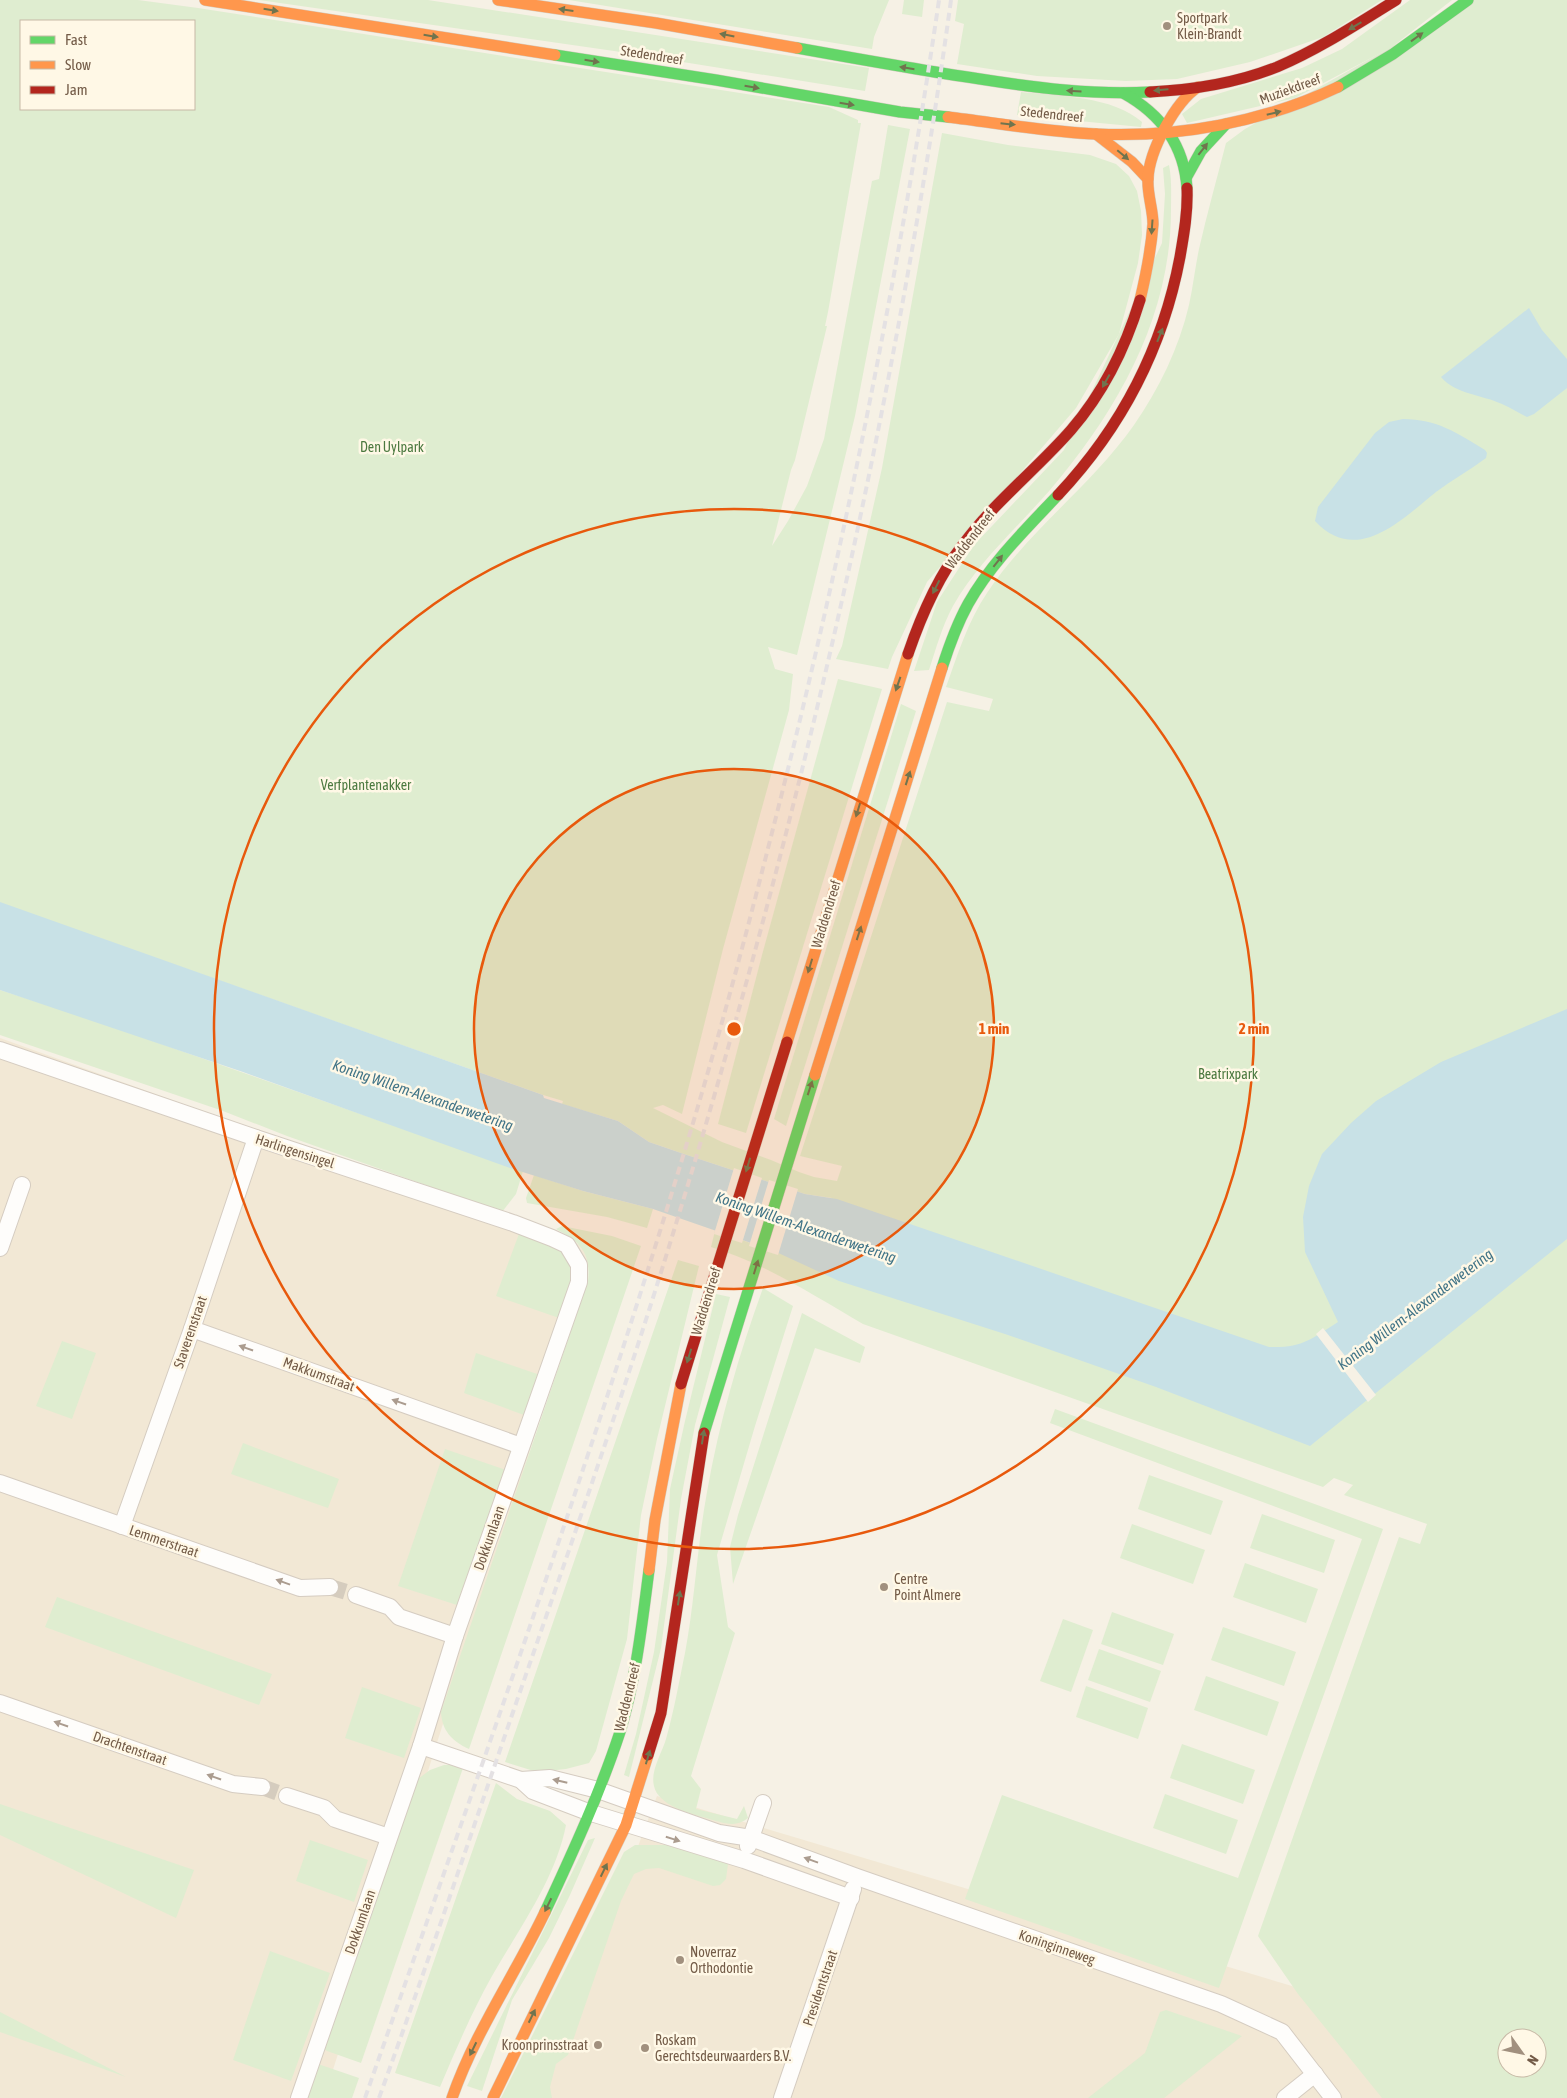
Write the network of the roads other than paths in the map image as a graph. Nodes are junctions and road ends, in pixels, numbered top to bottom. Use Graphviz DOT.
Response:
graph roads {
  1 [pos="205,0"];
  2 [pos="498,0"];
  3 [pos="1396,0"];
  4 [pos="1468,0"];
  5 [pos="1198,86"];
  6 [pos="1123,93"];
  7 [pos="1226,124"];
  8 [pos="1167,130"];
  9 [pos="1096,134"];
  10 [pos="1186,178"];
  11 [pos="1148,179"];
  12 [pos="0,1050"];
  13 [pos="256,1138"];
  14 [pos="22,1185"];
  15 [pos="0,1248"];
  16 [pos="579,1265"];
  17 [pos="192,1329"];
  18 [pos="521,1446"];
  19 [pos="0,1484"];
  20 [pos="122,1526"];
  21 [pos="330,1587"];
  22 [pos="356,1596"];
  23 [pos="455,1636"];
  24 [pos="0,1703"];
  25 [pos="422,1746"];
  26 [pos="521,1780"];
  27 [pos="262,1787"];
  28 [pos="598,1790"];
  29 [pos="288,1796"];
  30 [pos="633,1803"];
  31 [pos="763,1803"];
  32 [pos="588,1812"];
  33 [pos="626,1825"];
  34 [pos="389,1837"];
  35 [pos="751,1838"];
  36 [pos="744,1860"];
  37 [pos="857,1877"];
  38 [pos="851,1898"];
  39 [pos="1315,2074"];
  40 [pos="494,2094"];
  41 [pos="300,2098"];
  42 [pos="452,2098"];
  43 [pos="782,2098"];
  44 [pos="1285,2098"];
  45 [pos="1334,2098"];
  1 -- 9 [label="main road, Stedendreef, one-way"];
  6 -- 2 [label="main road, Stedendreef, one-way"];
  3 -- 5 [label="main road, Muziekdreef, one-way"];
  7 -- 4 [label="main road, Muziekdreef, one-way"];
  5 -- 6 [label="main road, Stedendreef, one-way"];
  5 -- 8 [label="main road, Waddendreef"];
  6 -- 8 [label="main road"];
  7 -- 8 [label="main road, Muziekdreef"];
  10 -- 7 [label="main road, one-way"];
  8 -- 9 [label="main road, Muziekdreef"];
  8 -- 10 [label="main road"];
  8 -- 11 [label="main road, Waddendreef"];
  9 -- 11 [label="main road, one-way"];
  30 -- 10 [label="main road, one-way"];
  11 -- 28 [label="main road, Waddendreef, one-way"];
  12 -- 13 [label="street, Harlingensingel"];
  13 -- 16 [label="street, Harlingensingel"];
  13 -- 17 [label="street, Staverenstraat"];
  14 -- 15 [label="street"];
  16 -- 18 [label="street, Dokkumlaan"];
  18 -- 17 [label="street, Makkumstraat, one-way"];
  17 -- 20 [label="street, Staverenstraat"];
  18 -- 23 [label="street, Dokkumlaan"];
  19 -- 20 [label="street, Lemmerstraat"];
  21 -- 20 [label="street, Lemmerstraat, one-way"];
  22 -- 23 [label="street"];
  23 -- 25 [label="street, Dokkumlaan"];
  27 -- 24 [label="street, Drachtenstraat, one-way"];
  25 -- 26 [label="street"];
  25 -- 34 [label="street, Dokkumlaan"];
  28 -- 26 [label="street, one-way"];
  26 -- 32 [label="street"];
  28 -- 30 [label="street"];
  28 -- 32 [label="main road, Waddendreef"];
  29 -- 34 [label="street"];
  30 -- 33 [label="main road"];
  30 -- 35 [label="street, Koninginneweg"];
  31 -- 35 [label="street"];
  32 -- 33 [label="street"];
  32 -- 42 [label="main road, Waddendreef, one-way"];
  33 -- 36 [label="street, one-way"];
  40 -- 33 [label="main road, one-way"];
  34 -- 41 [label="street, Dokkumlaan"];
  35 -- 36 [label="street"];
  37 -- 35 [label="street, Koninginneweg, one-way"];
  36 -- 38 [label="street"];
  37 -- 38 [label="street, Presidentstraat"];
  37 -- 39 [label="street, Koninginneweg"];
  38 -- 43 [label="street, Presidentstraat"];
  39 -- 44 [label="street"];
  39 -- 45 [label="street, Koninginneweg"];
}
